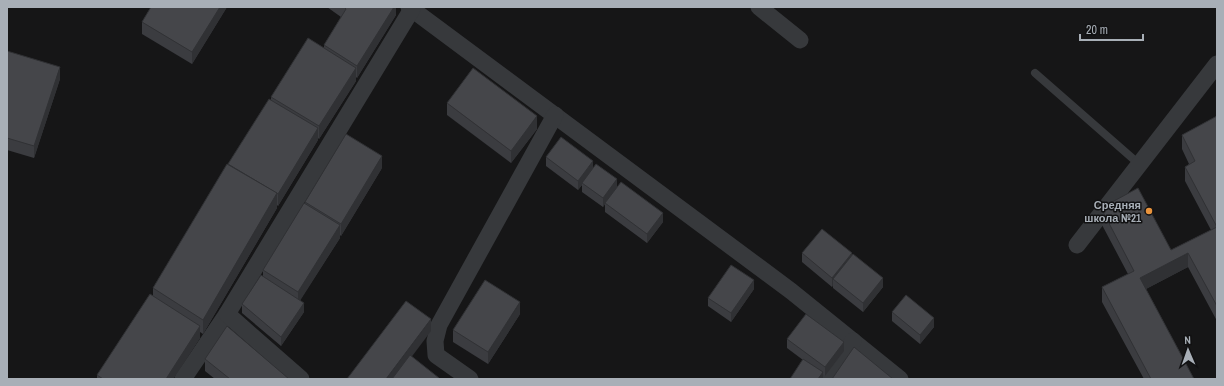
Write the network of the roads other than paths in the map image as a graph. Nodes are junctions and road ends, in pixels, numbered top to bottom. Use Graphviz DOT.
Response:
graph roads {
  1 [pos="759,7"];
  2 [pos="410,8"];
  3 [pos="800,40"];
  4 [pos="1217,64"];
  5 [pos="1035,73"];
  6 [pos="555,115"];
  7 [pos="1139,164"];
  8 [pos="1076,245"];
  9 [pos="227,314"];
  10 [pos="854,341"];
  11 [pos="184,379"];
  12 [pos="301,379"];
  13 [pos="470,379"];
  14 [pos="830,379"];
  15 [pos="900,379"];
  1 -- 3 [label="street"];
  2 -- 6 [label="street"];
  2 -- 9 [label="street"];
  4 -- 7 [label="street"];
  5 -- 7 [label="lane"];
  6 -- 10 [label="street"];
  6 -- 13 [label="street"];
  7 -- 8 [label="street"];
  9 -- 11 [label="street"];
  9 -- 12 [label="street"];
  10 -- 14 [label="street"];
  10 -- 15 [label="street"];
}
